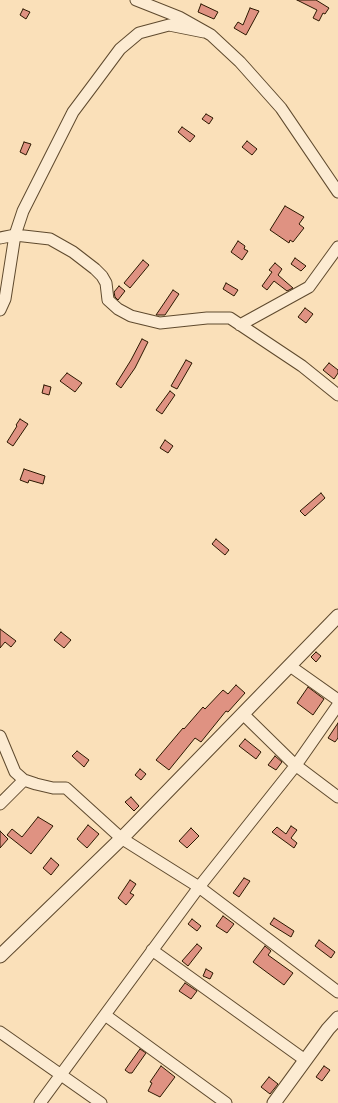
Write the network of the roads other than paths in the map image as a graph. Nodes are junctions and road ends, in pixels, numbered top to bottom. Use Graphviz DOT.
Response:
graph roads {
  1 [pos="136,0"];
  2 [pos="204,32"];
  3 [pos="338,192"];
  4 [pos="15,235"];
  5 [pos="0,238"];
  6 [pos="338,247"];
  7 [pos="0,310"];
  8 [pos="240,325"];
  9 [pos="338,395"];
  10 [pos="338,616"];
  11 [pos="290,666"];
  12 [pos="338,700"];
  13 [pos="338,705"];
  14 [pos="243,714"];
  15 [pos="0,736"];
  16 [pos="296,765"];
  17 [pos="24,780"];
  18 [pos="338,797"];
  19 [pos="0,804"];
  20 [pos="121,838"];
  21 [pos="198,887"];
  22 [pos="152,950"];
  23 [pos="0,956"];
  24 [pos="338,992"];
  25 [pos="105,1015"];
  26 [pos="338,1018"];
  27 [pos="0,1032"];
  28 [pos="305,1060"];
  29 [pos="61,1075"];
  30 [pos="40,1103"];
  31 [pos="101,1103"];
  32 [pos="226,1103"];
  33 [pos="274,1103"];
  1 -- 2 [label="street"];
  2 -- 3 [label="street"];
  2 -- 4 [label="street"];
  4 -- 5 [label="street"];
  4 -- 7 [label="street"];
  4 -- 8 [label="street"];
  6 -- 8 [label="street"];
  8 -- 9 [label="street"];
  10 -- 11 [label="street"];
  11 -- 12 [label="street"];
  11 -- 14 [label="street"];
  13 -- 16 [label="street"];
  14 -- 16 [label="street"];
  14 -- 20 [label="street"];
  15 -- 17 [label="street"];
  16 -- 18 [label="street"];
  16 -- 21 [label="street"];
  17 -- 19 [label="street"];
  17 -- 20 [label="street"];
  20 -- 21 [label="street"];
  20 -- 23 [label="street"];
  21 -- 22 [label="street"];
  21 -- 24 [label="street"];
  22 -- 25 [label="street"];
  22 -- 28 [label="street"];
  25 -- 29 [label="street"];
  25 -- 32 [label="street"];
  26 -- 28 [label="street"];
  27 -- 29 [label="street"];
  28 -- 33 [label="street"];
  29 -- 30 [label="street"];
  29 -- 31 [label="street"];
}
